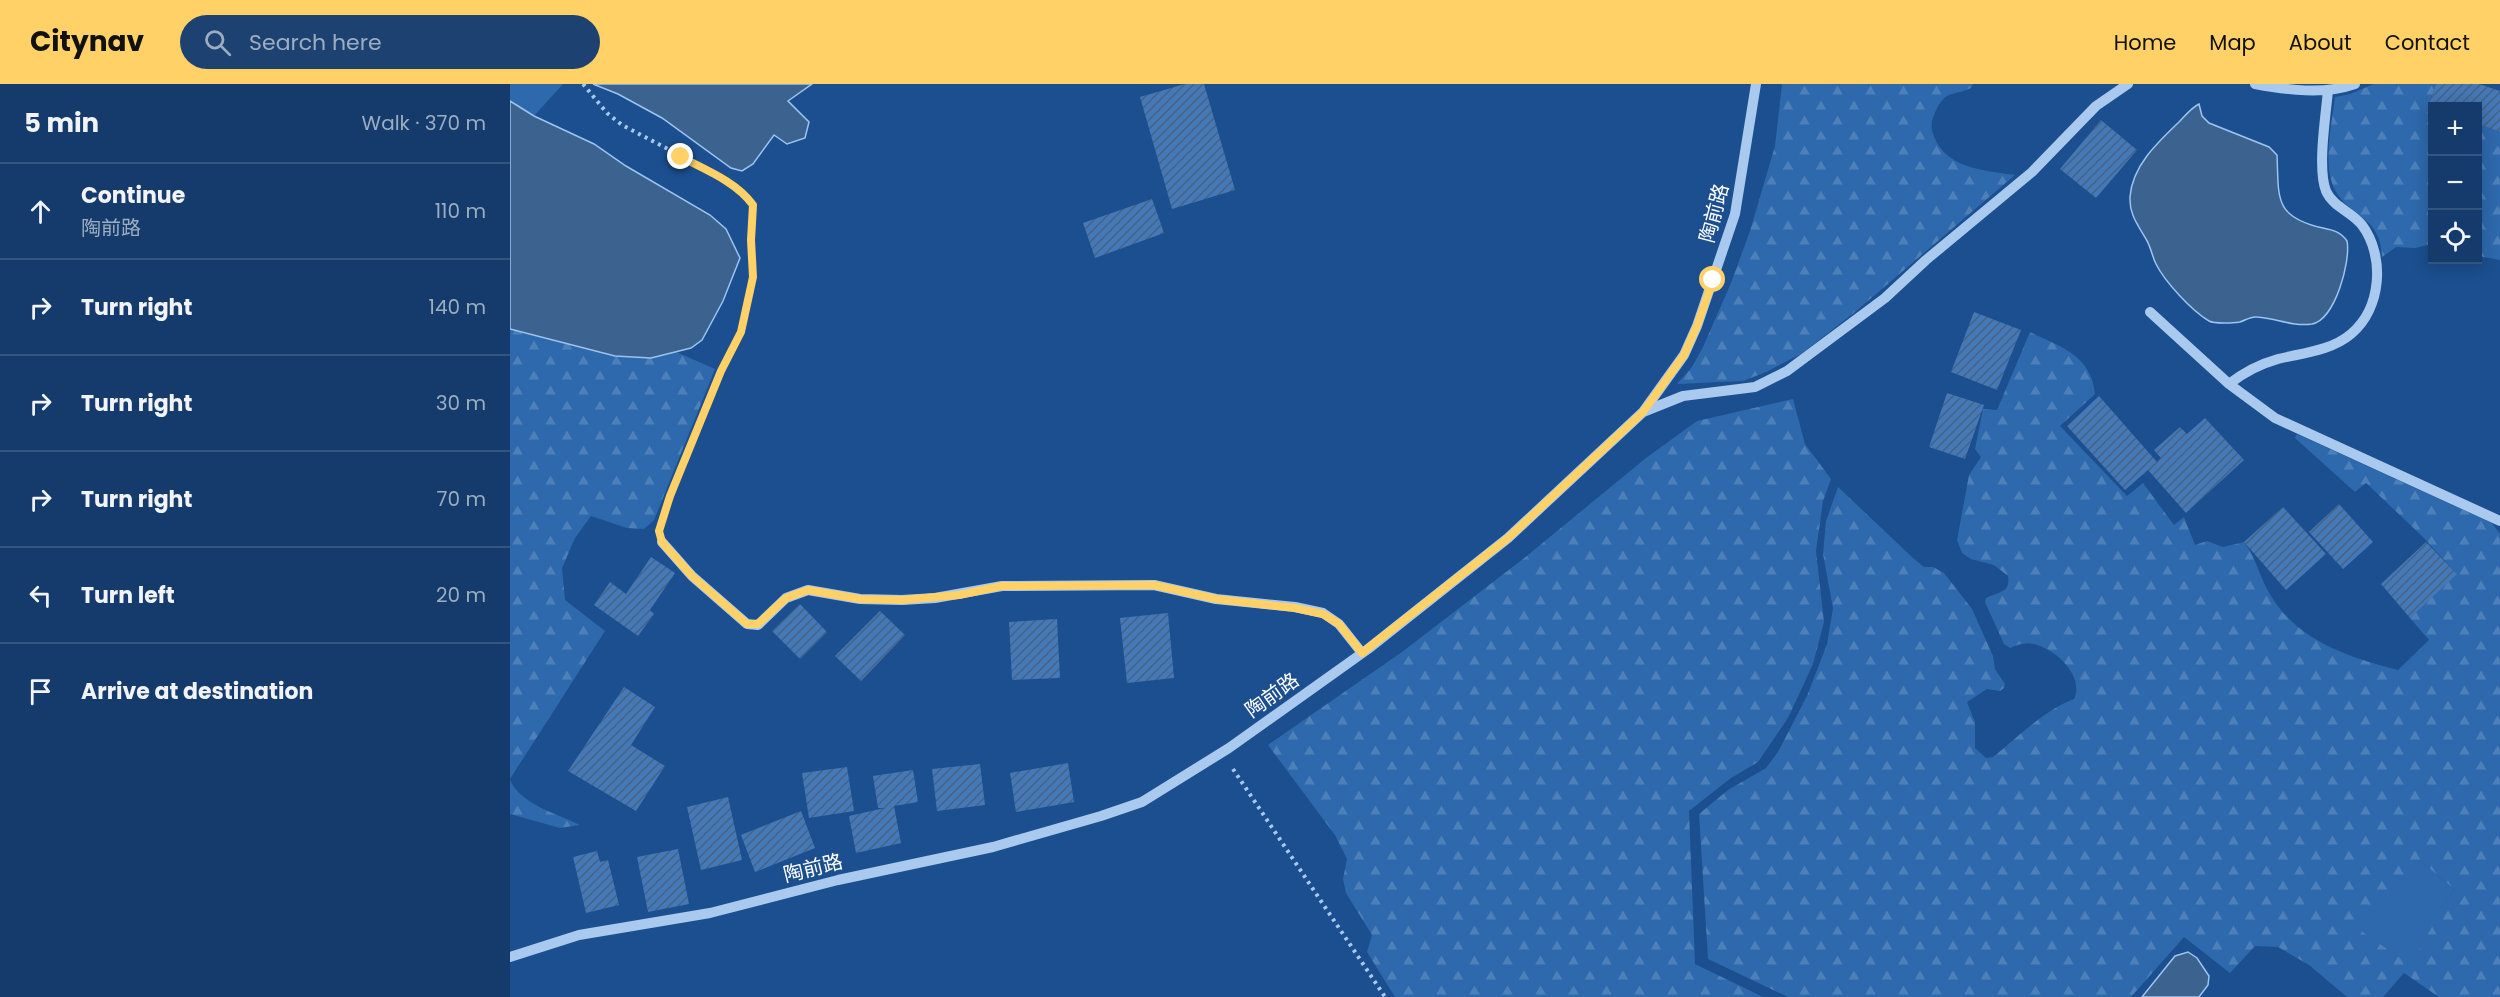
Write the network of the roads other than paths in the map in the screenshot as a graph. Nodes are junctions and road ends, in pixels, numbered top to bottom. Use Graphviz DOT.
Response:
graph roads {
  1 [pos="1756,84"];
  2 [pos="2128,84"];
  3 [pos="2255,84"];
  4 [pos="2355,84"];
  5 [pos="2328,90"];
  6 [pos="2150,312"];
  7 [pos="2229,384"];
  8 [pos="1643,412"];
  9 [pos="2500,521"];
  10 [pos="662,542"];
  11 [pos="1362,653"];
  12 [pos="510,957"];
  1 -- 8 [label="street, 陶前路"];
  2 -- 8 [label="street"];
  3 -- 5 [label="street"];
  4 -- 5 [label="street"];
  5 -- 7 [label="street"];
  6 -- 7 [label="street"];
  7 -- 9 [label="street"];
  8 -- 11 [label="street, 陶前路"];
  10 -- 11 [label="street"];
  11 -- 12 [label="street, 陶前路"];
}
